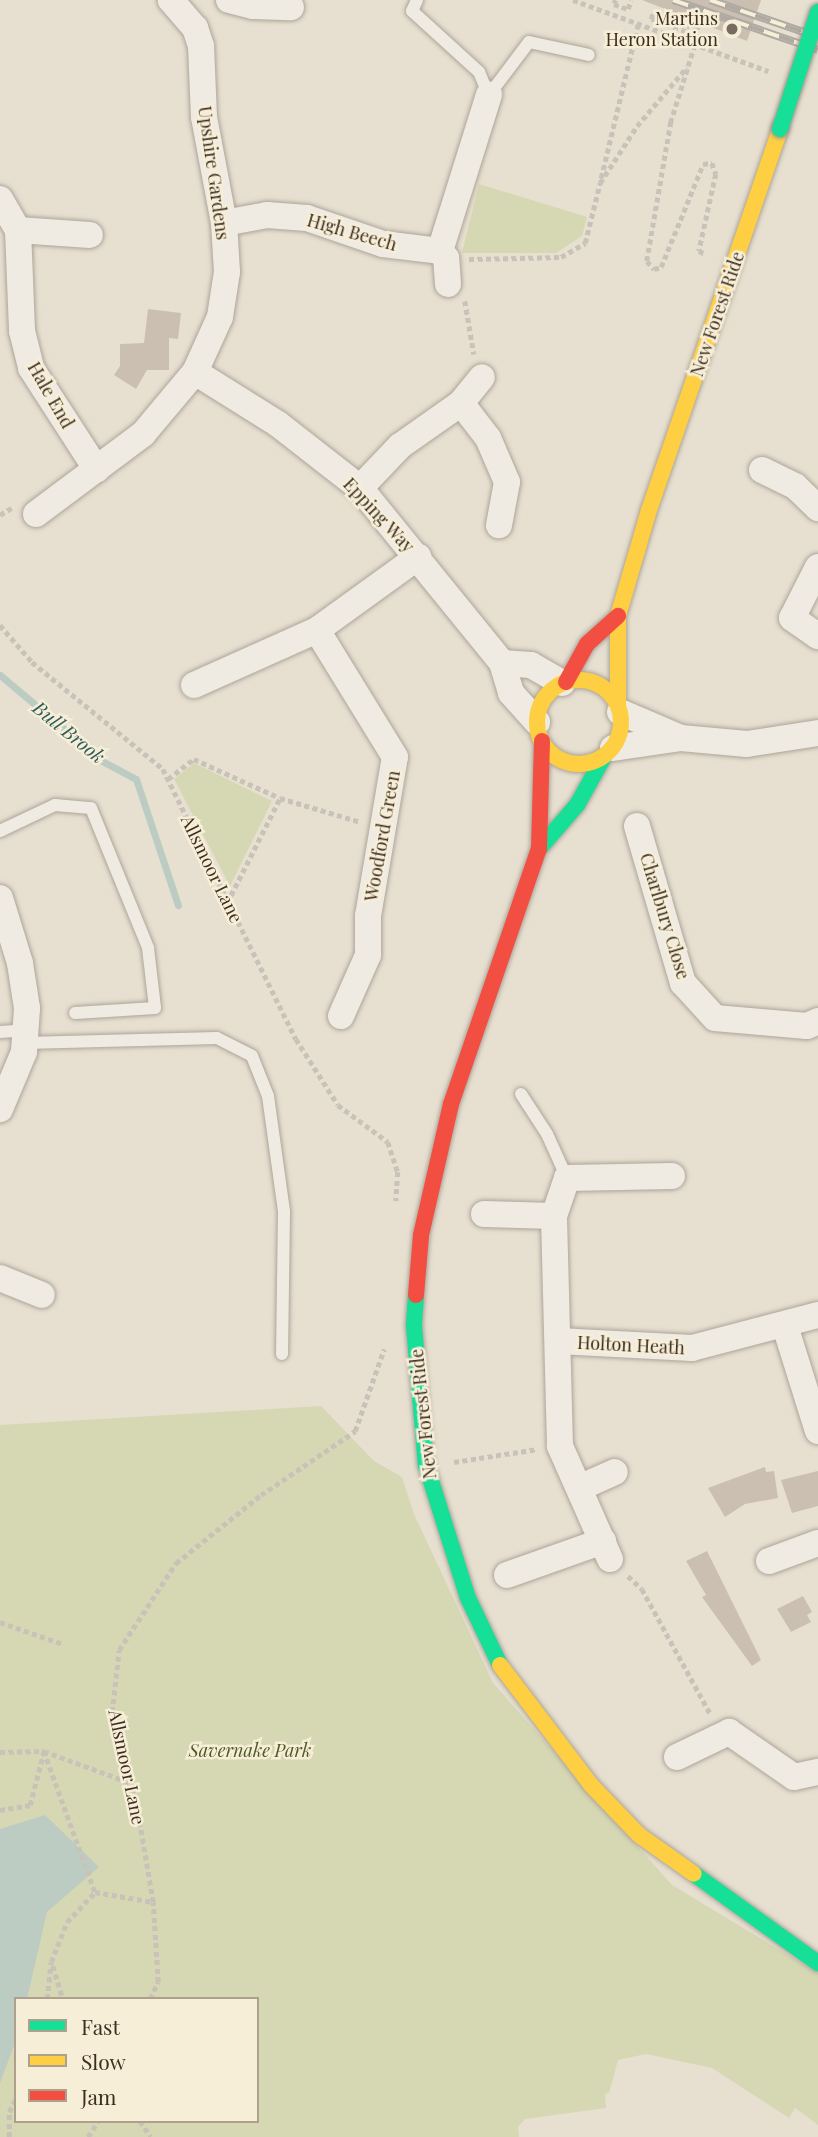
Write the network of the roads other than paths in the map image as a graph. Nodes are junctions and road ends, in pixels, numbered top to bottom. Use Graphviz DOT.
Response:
graph roads {
  1 [pos="229,0"];
  2 [pos="417,0"];
  3 [pos="186,5"];
  4 [pos="291,6"];
  5 [pos="818,12"];
  6 [pos="589,55"];
  7 [pos="489,95"];
  8 [pos="0,200"];
  9 [pos="224,223"];
  10 [pos="18,230"];
  11 [pos="90,235"];
  12 [pos="448,255"];
  13 [pos="456,290"];
  14 [pos="195,372"];
  15 [pos="482,377"];
  16 [pos="461,404"];
  17 [pos="97,470"];
  18 [pos="762,470"];
  19 [pos="360,488"];
  20 [pos="818,508"];
  21 [pos="36,514"];
  22 [pos="499,526"];
  23 [pos="418,557"];
  24 [pos="818,567"];
  25 [pos="618,616"];
  26 [pos="317,630"];
  27 [pos="818,636"];
  28 [pos="502,663"];
  29 [pos="564,683"];
  30 [pos="194,685"];
  31 [pos="619,709"];
  32 [pos="540,732"];
  33 [pos="818,733"];
  34 [pos="681,738"];
  35 [pos="609,751"];
  36 [pos="637,826"];
  37 [pos="0,831"];
  38 [pos="539,849"];
  39 [pos="0,898"];
  40 [pos="75,1013"];
  41 [pos="341,1016"];
  42 [pos="818,1021"];
  43 [pos="17,1035"];
  44 [pos="520,1094"];
  45 [pos="0,1109"];
  46 [pos="672,1176"];
  47 [pos="566,1178"];
  48 [pos="484,1214"];
  49 [pos="554,1216"];
  50 [pos="0,1278"];
  51 [pos="42,1294"];
  52 [pos="818,1315"];
  53 [pos="785,1326"];
  54 [pos="558,1341"];
  55 [pos="282,1354"];
  56 [pos="818,1431"];
  57 [pos="615,1472"];
  58 [pos="579,1488"];
  59 [pos="818,1543"];
  60 [pos="769,1561"];
  61 [pos="507,1575"];
  62 [pos="677,1757"];
  63 [pos="818,1772"];
  64 [pos="754,1916"];
  65 [pos="818,1939"];
  66 [pos="818,1963"];
  1 -- 4 [label="street"];
  2 -- 7 [label="lane"];
  3 -- 9 [label="street, Upshire Gardens"];
  5 -- 25 [label="main road, New Forest Ride, bridge"];
  6 -- 7 [label="lane"];
  7 -- 12 [label="street"];
  8 -- 10 [label="street, Hale End"];
  9 -- 12 [label="street, High Beech"];
  9 -- 14 [label="street, Upshire Gardens"];
  10 -- 11 [label="street"];
  10 -- 17 [label="street, Hale End"];
  12 -- 13 [label="street"];
  14 -- 17 [label="street"];
  14 -- 19 [label="street, Epping Way"];
  15 -- 16 [label="street"];
  16 -- 19 [label="street"];
  16 -- 22 [label="street"];
  17 -- 21 [label="street"];
  18 -- 20 [label="street"];
  19 -- 23 [label="street, Epping Way"];
  23 -- 26 [label="street"];
  23 -- 28 [label="street, Epping Way"];
  24 -- 27 [label="street"];
  25 -- 29 [label="main road, New Forest Ride"];
  25 -- 31 [label="main road, New Forest Ride"];
  26 -- 30 [label="street"];
  26 -- 41 [label="street, Woodford Green"];
  28 -- 29 [label="street"];
  28 -- 32 [label="street, Epping Way"];
  29 -- 31 [label="main road"];
  29 -- 32 [label="main road, New Forest Ride"];
  31 -- 34 [label="street"];
  31 -- 35 [label="main road, New Forest Ride"];
  32 -- 35 [label="main road"];
  32 -- 38 [label="main road, New Forest Ride"];
  33 -- 34 [label="street"];
  34 -- 35 [label="street"];
  35 -- 38 [label="main road, New Forest Ride"];
  36 -- 42 [label="street, Charlbury Close"];
  37 -- 40 [label="lane"];
  38 -- 64 [label="main road, New Forest Ride"];
  39 -- 43 [label="street"];
  43 -- 45 [label="street"];
  43 -- 55 [label="lane"];
  44 -- 47 [label="lane"];
  46 -- 47 [label="street"];
  47 -- 49 [label="street"];
  48 -- 49 [label="street"];
  49 -- 54 [label="street"];
  50 -- 51 [label="street"];
  52 -- 53 [label="street, Holton Heath"];
  53 -- 54 [label="street, Holton Heath"];
  53 -- 56 [label="street"];
  54 -- 58 [label="street"];
  57 -- 58 [label="street"];
  58 -- 61 [label="street"];
  59 -- 60 [label="street"];
  62 -- 63 [label="street"];
  64 -- 65 [label="main road, New Forest Ride"];
  64 -- 66 [label="main road, New Forest Ride"];
}
